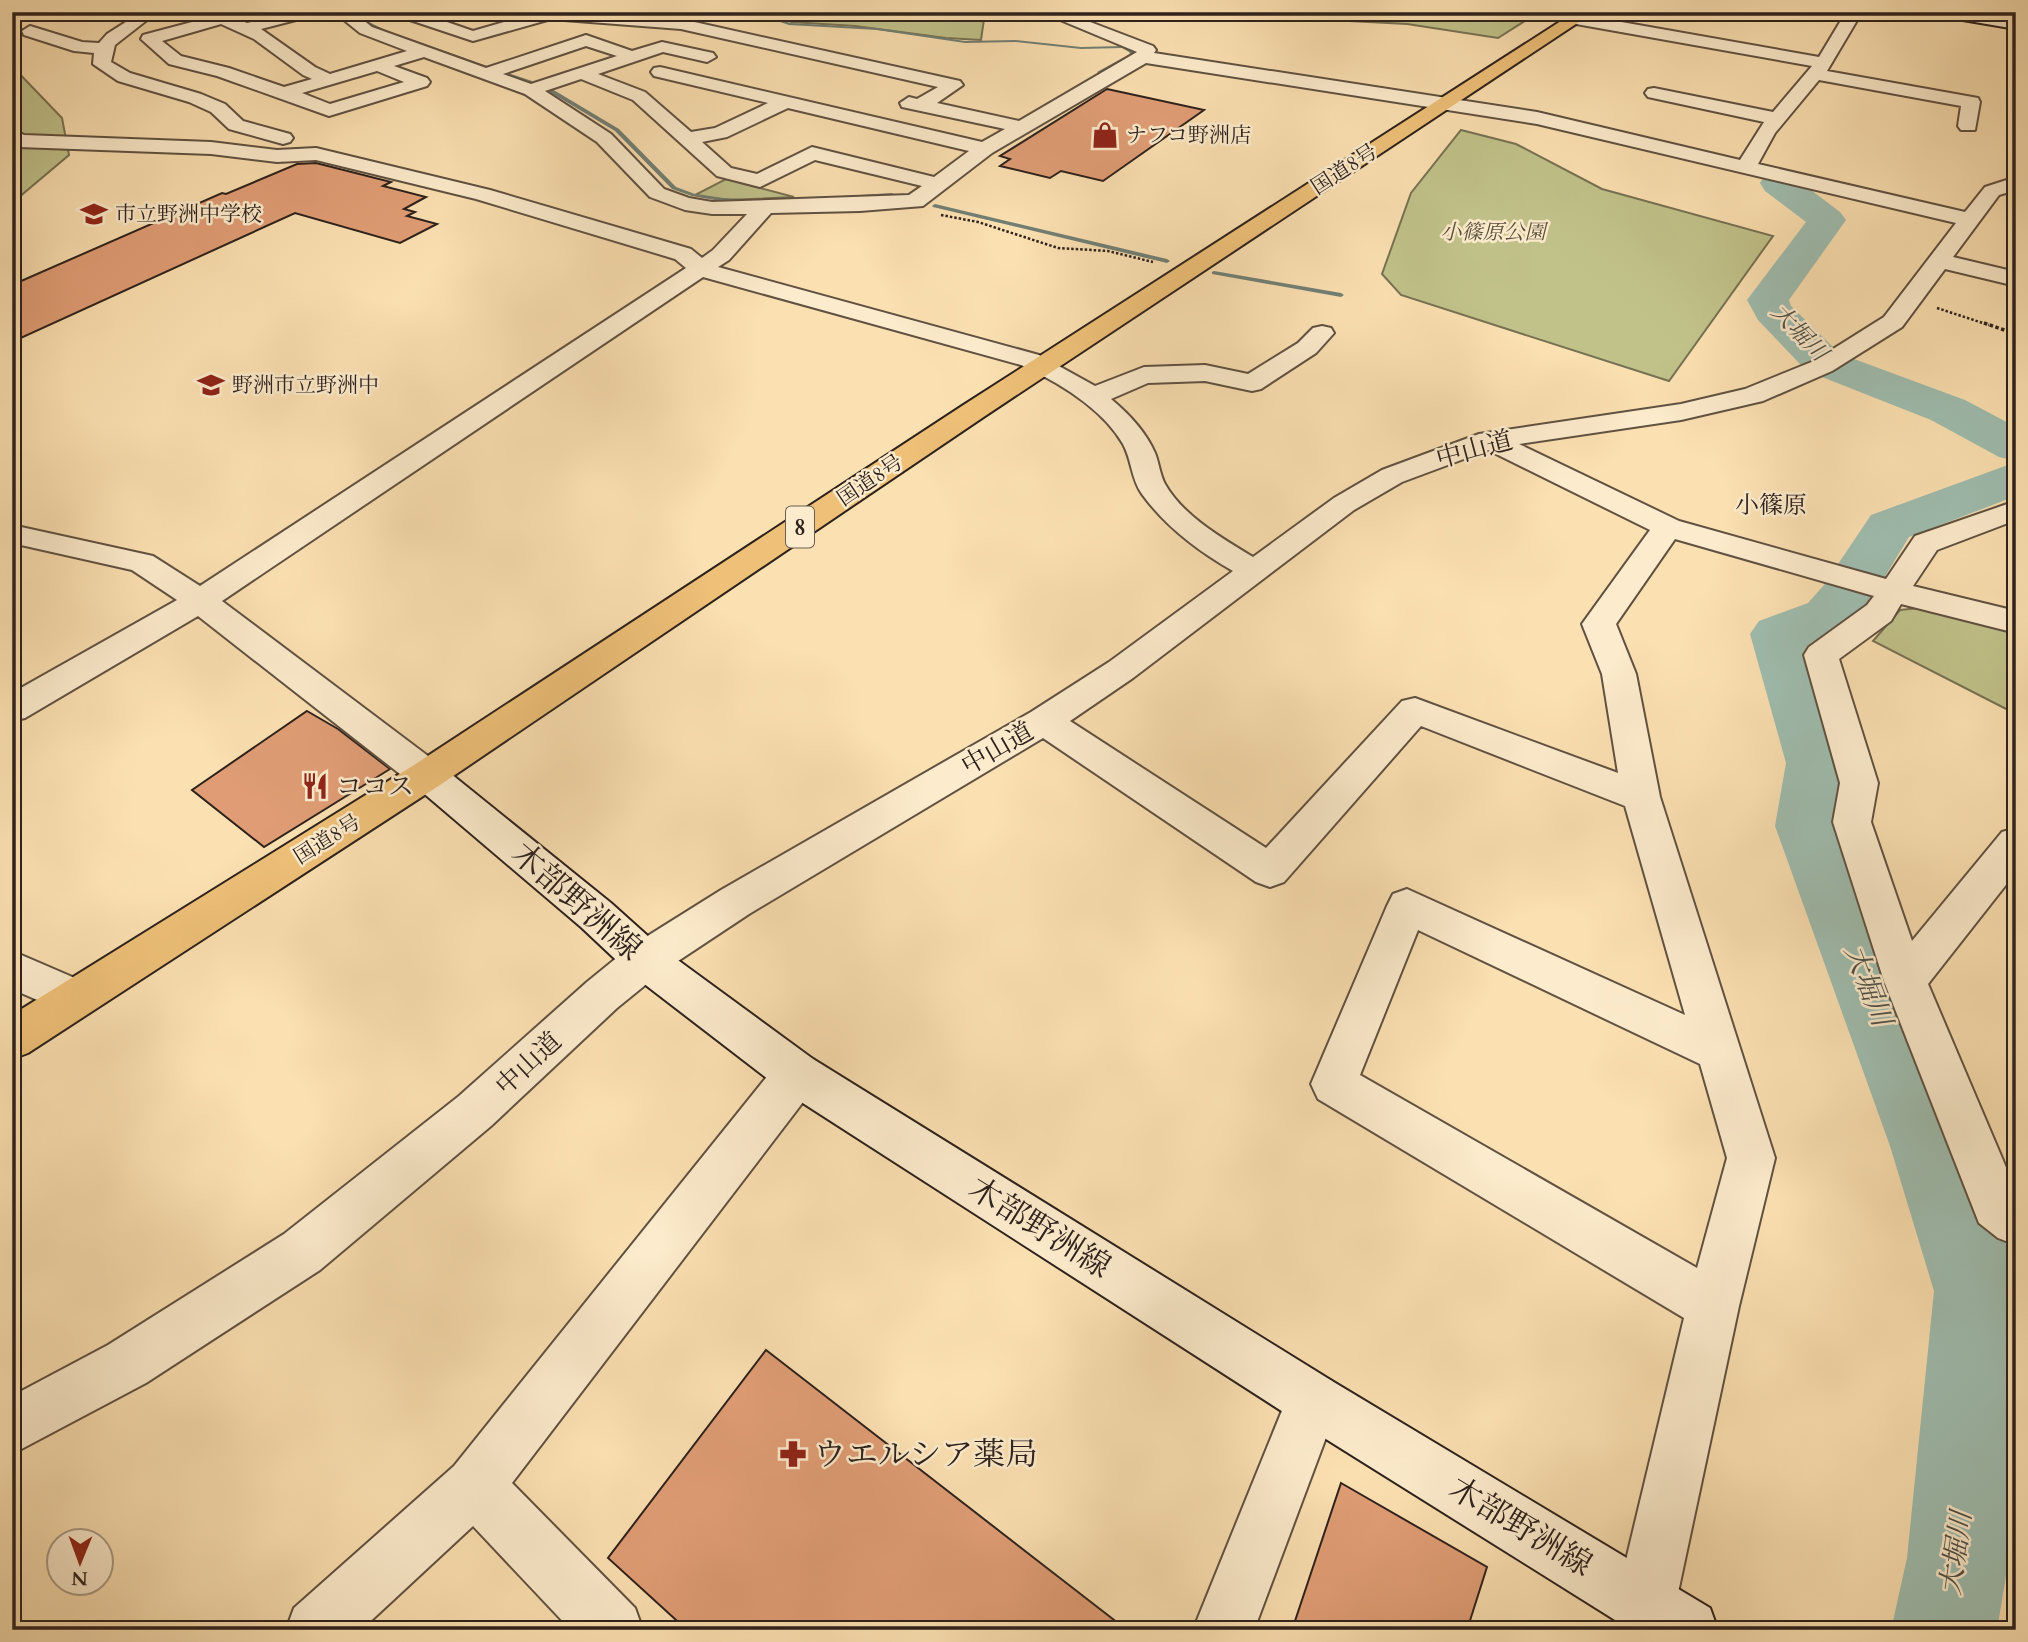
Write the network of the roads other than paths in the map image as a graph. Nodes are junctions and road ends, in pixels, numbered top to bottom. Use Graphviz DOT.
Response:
graph roads {
  1 [pos="128,12"];
  2 [pos="282,12"];
  3 [pos="343,12"];
  4 [pos="401,12"];
  5 [pos="445,12"];
  6 [pos="1049,12"];
  7 [pos="1849,13"];
  8 [pos="1950,13"];
  9 [pos="215,16"];
  10 [pos="1076,16"];
  11 [pos="1581,16"];
  12 [pos="421,19"];
  13 [pos="733,22"];
  14 [pos="2016,24"];
  15 [pos="244,29"];
  16 [pos="30,31"];
  17 [pos="712,31"];
  18 [pos="746,39"];
  19 [pos="102,48"];
  20 [pos="425,51"];
  21 [pos="634,56"];
  22 [pos="705,57"];
  23 [pos="1143,57"];
  24 [pos="729,62"];
  25 [pos="377,65"];
  26 [pos="1820,68"];
  27 [pos="488,73"];
  28 [pos="581,73"];
  29 [pos="755,75"];
  30 [pos="328,79"];
  31 [pos="614,87"];
  32 [pos="726,88"];
  33 [pos="531,90"];
  34 [pos="284,93"];
  35 [pos="1654,93"];
  36 [pos="895,100"];
  37 [pos="785,102"];
  38 [pos="921,105"];
  39 [pos="1443,105"];
  40 [pos="1777,119"];
  41 [pos="870,122"];
  42 [pos="1968,126"];
  43 [pos="1020,127"];
  44 [pos="12,135"];
  45 [pos="686,139"];
  46 [pos="985,149"];
  47 [pos="812,153"];
  48 [pos="316,154"];
  49 [pos="1746,167"];
  50 [pos="2016,183"];
  51 [pos="938,184"];
  52 [pos="763,208"];
  53 [pos="1969,220"];
  54 [pos="1939,261"];
  55 [pos="699,267"];
  56 [pos="2016,279"];
  57 [pos="1322,333"];
  58 [pos="1044,366"];
  59 [pos="1092,397"];
  60 [pos="1489,439"];
  61 [pos="2016,510"];
  62 [pos="1668,527"];
  63 [pos="12,534"];
  64 [pos="1253,570"];
  65 [pos="1885,589"];
  66 [pos="200,601"];
  67 [pos="2016,622"];
  68 [pos="12,709"];
  69 [pos="1044,721"];
  70 [pos="427,775"];
  71 [pos="1640,797"];
  72 [pos="2016,843"];
  73 [pos="645,960"];
  74 [pos="12,970"];
  75 [pos="1905,981"];
  76 [pos="76,998"];
  77 [pos="12,1039"];
  78 [pos="1718,1051"];
  79 [pos="797,1074"];
  80 [pos="2016,1221"];
  81 [pos="1713,1306"];
  82 [pos="1313,1399"];
  83 [pos="12,1426"];
  84 [pos="474,1486"];
  85 [pos="1646,1602"];
  86 [pos="316,1630"];
  87 [pos="613,1630"];
  88 [pos="1223,1630"];
  89 [pos="1688,1630"];
  1 -- 19 [label="street"];
  2 -- 15 [label="street"];
  3 -- 20 [label="street"];
  4 -- 12 [label="street"];
  5 -- 12 [label="street"];
  6 -- 10 [label="street"];
  7 -- 26 [label="street"];
  8 -- 14 [label="street"];
  9 -- 15 [label="street"];
  9 -- 34 [label="street"];
  10 -- 23 [label="street"];
  11 -- 26 [label="street"];
  11 -- 39 [label="highway, 国道8号 / 8"];
  12 -- 17 [label="street"];
  13 -- 17 [label="street"];
  15 -- 30 [label="street"];
  16 -- 19 [label="street"];
  17 -- 18 [label="street"];
  18 -- 22 [label="street"];
  18 -- 38 [label="street"];
  19 -- 48 [label="street"];
  20 -- 25 [label="street"];
  20 -- 27 [label="street"];
  21 -- 22 [label="street"];
  21 -- 27 [label="street"];
  21 -- 28 [label="street"];
  22 -- 24 [label="street"];
  23 -- 39 [label="street"];
  23 -- 43 [label="street"];
  25 -- 30 [label="street"];
  25 -- 34 [label="street"];
  26 -- 40 [label="street"];
  26 -- 42 [label="street"];
  27 -- 33 [label="street"];
  28 -- 31 [label="street"];
  28 -- 33 [label="street"];
  29 -- 32 [label="street"];
  30 -- 34 [label="street"];
  31 -- 32 [label="street"];
  31 -- 45 [label="street"];
  32 -- 37 [label="street"];
  33 -- 52 [label="street"];
  35 -- 40 [label="street"];
  36 -- 38 [label="street"];
  37 -- 41 [label="street"];
  37 -- 45 [label="street"];
  38 -- 43 [label="street"];
  39 -- 49 [label="street"];
  39 -- 58 [label="highway, 国道8号 / 8"];
  40 -- 49 [label="street"];
  41 -- 46 [label="street"];
  41 -- 47 [label="street"];
  43 -- 46 [label="street"];
  44 -- 48 [label="street"];
  45 -- 47 [label="street"];
  46 -- 51 [label="street"];
  47 -- 51 [label="street"];
  48 -- 55 [label="street"];
  49 -- 53 [label="street"];
  50 -- 53 [label="street, 中山道"];
  51 -- 52 [label="street"];
  52 -- 55 [label="street"];
  53 -- 54 [label="street, 中山道"];
  54 -- 56 [label="street"];
  54 -- 60 [label="street, 中山道"];
  55 -- 58 [label="street"];
  55 -- 66 [label="street"];
  57 -- 59 [label="street"];
  58 -- 59 [label="street"];
  58 -- 70 [label="highway, 国道8号 / 8"];
  59 -- 64 [label="street"];
  60 -- 62 [label="street"];
  60 -- 64 [label="street, 中山道"];
  61 -- 65 [label="street"];
  62 -- 65 [label="street"];
  62 -- 71 [label="street"];
  63 -- 66 [label="street, 木部野洲線"];
  64 -- 69 [label="street, 中山道"];
  65 -- 67 [label="street"];
  65 -- 75 [label="street"];
  66 -- 68 [label="street"];
  66 -- 70 [label="street, 木部野洲線"];
  69 -- 71 [label="street"];
  69 -- 73 [label="street, 中山道"];
  70 -- 73 [label="street, 木部野洲線"];
  70 -- 76 [label="highway, 国道8号 / 8"];
  71 -- 78 [label="street"];
  72 -- 75 [label="street"];
  73 -- 79 [label="street, 木部野洲線"];
  73 -- 83 [label="street, 中山道"];
  74 -- 76 [label="street"];
  75 -- 80 [label="street"];
  76 -- 77 [label="highway, 国道8号 / 8"];
  78 -- 81 [label="street"];
  78 -- 81 [label="street"];
  79 -- 82 [label="street, 木部野洲線"];
  79 -- 84 [label="street"];
  81 -- 85 [label="street"];
  82 -- 85 [label="street, 木部野洲線"];
  82 -- 88 [label="street"];
  84 -- 86 [label="street"];
  84 -- 87 [label="street"];
  85 -- 89 [label="street, 木部野洲線"];
}
